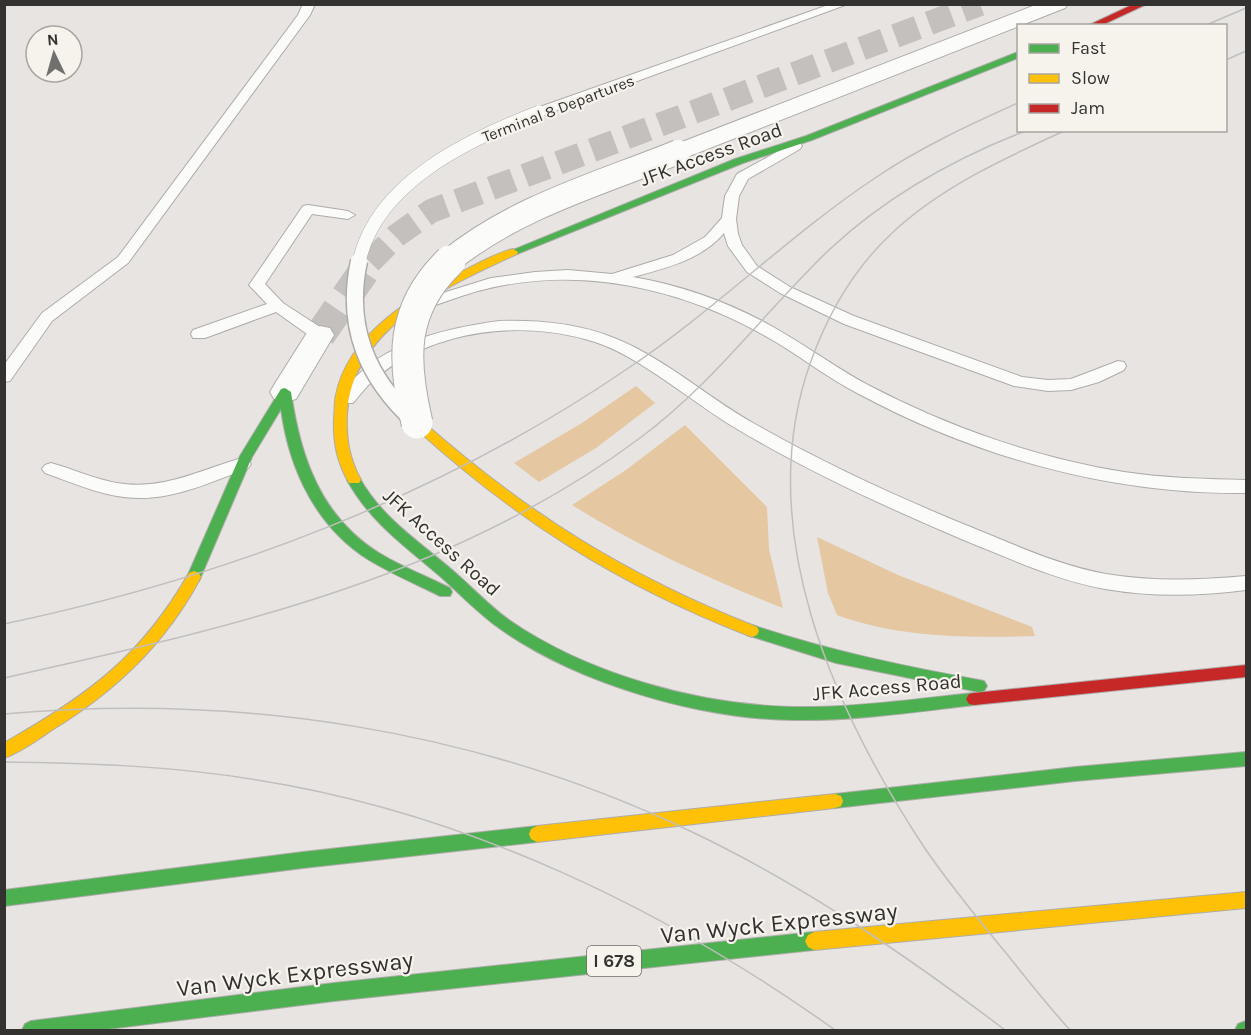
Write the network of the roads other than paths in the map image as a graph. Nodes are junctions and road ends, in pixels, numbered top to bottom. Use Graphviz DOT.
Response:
graph roads {
  1 [pos="309,4"];
  2 [pos="843,4"];
  3 [pos="1058,4"];
  4 [pos="1143,4"];
  5 [pos="1096,24"];
  6 [pos="1017,55"];
  7 [pos="809,138"];
  8 [pos="348,215"];
  9 [pos="729,219"];
  10 [pos="611,278"];
  11 [pos="278,306"];
  12 [pos="406,309"];
  13 [pos="199,334"];
  14 [pos="320,335"];
  15 [pos="1118,366"];
  16 [pos="4,377"];
  17 [pos="285,392"];
  18 [pos="338,412"];
  19 [pos="417,423"];
  20 [pos="242,464"];
  21 [pos="51,469"];
  22 [pos="1246,487"];
  23 [pos="1246,583"];
  24 [pos="505,624"];
  25 [pos="1246,671"];
  26 [pos="1028,693"];
  27 [pos="4,751"];
  28 [pos="1246,759"];
  29 [pos="4,898"];
  30 [pos="1246,900"];
  31 [pos="31,1030"];
  1 -- 16 [label="lane"];
  2 -- 19 [label="lane, Terminal 8 Departures, bridge"];
  3 -- 19 [label="street, bridge"];
  4 -- 5 [label="main road"];
  6 -- 7 [label="main road, JFK Access Road"];
  7 -- 9 [label="lane"];
  7 -- 12 [label="main road, JFK Access Road"];
  8 -- 11 [label="lane"];
  9 -- 10 [label="lane"];
  9 -- 15 [label="lane"];
  10 -- 12 [label="lane"];
  10 -- 22 [label="lane"];
  11 -- 13 [label="lane"];
  11 -- 14 [label="lane"];
  12 -- 18 [label="main road, JFK Access Road"];
  14 -- 17 [label="street"];
  17 -- 20 [label="main road"];
  17 -- 24 [label="main road"];
  18 -- 23 [label="lane"];
  18 -- 24 [label="main road, JFK Access Road"];
  19 -- 26 [label="main road"];
  20 -- 21 [label="lane"];
  20 -- 27 [label="main road"];
  24 -- 26 [label="main road, JFK Access Road"];
  25 -- 26 [label="main road, JFK Access Road"];
  28 -- 29 [label="main road"];
  30 -- 31 [label="main road, Van Wyck Expressway / I 678"];
}
